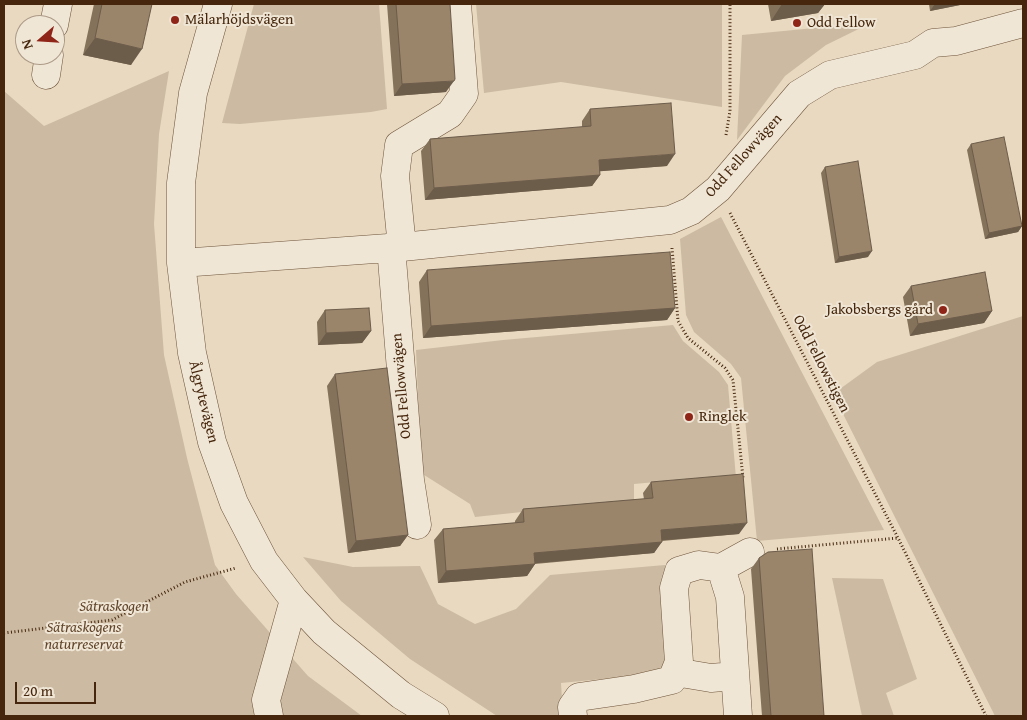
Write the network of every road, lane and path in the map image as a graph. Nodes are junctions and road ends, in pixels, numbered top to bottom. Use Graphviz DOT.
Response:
graph roads {
  1 [pos="218,4"];
  2 [pos="457,4"];
  3 [pos="730,4"];
  4 [pos="1023,23"];
  5 [pos="725,140"];
  6 [pos="718,190"];
  7 [pos="670,220"];
  8 [pos="396,247"];
  9 [pos="181,263"];
  10 [pos="743,485"];
  11 [pos="417,525"];
  12 [pos="898,538"];
  13 [pos="750,552"];
  14 [pos="264,560"];
  15 [pos="721,568"];
  16 [pos="294,600"];
  17 [pos="4,633"];
  18 [pos="675,672"];
  19 [pos="734,676"];
  20 [pos="269,716"];
  21 [pos="435,716"];
  22 [pos="573,716"];
  23 [pos="738,716"];
  24 [pos="986,716"];
  1 -- 9 [label="street, Ålgrytevägen"];
  2 -- 8 [label="street"];
  3 -- 5 [label="path"];
  4 -- 6 [label="street, Odd Fellowvägen"];
  6 -- 7 [label="street, Odd Fellowvägen"];
  6 -- 12 [label="path, Odd Fellowstigen"];
  7 -- 8 [label="street, Odd Fellowvägen"];
  7 -- 10 [label="path"];
  8 -- 9 [label="street, Odd Fellowvägen"];
  8 -- 11 [label="street, Odd Fellowvägen"];
  9 -- 14 [label="street, Ålgrytevägen"];
  12 -- 13 [label="path"];
  12 -- 24 [label="path, Odd Fellowstigen"];
  13 -- 15 [label="street"];
  14 -- 16 [label="street, Ålgrytevägen"];
  14 -- 17 [label="path"];
  15 -- 18 [label="street"];
  15 -- 19 [label="street"];
  16 -- 20 [label="street"];
  16 -- 21 [label="street, Ålgrytevägen"];
  18 -- 19 [label="street"];
  18 -- 22 [label="street"];
  19 -- 23 [label="street"];
}
